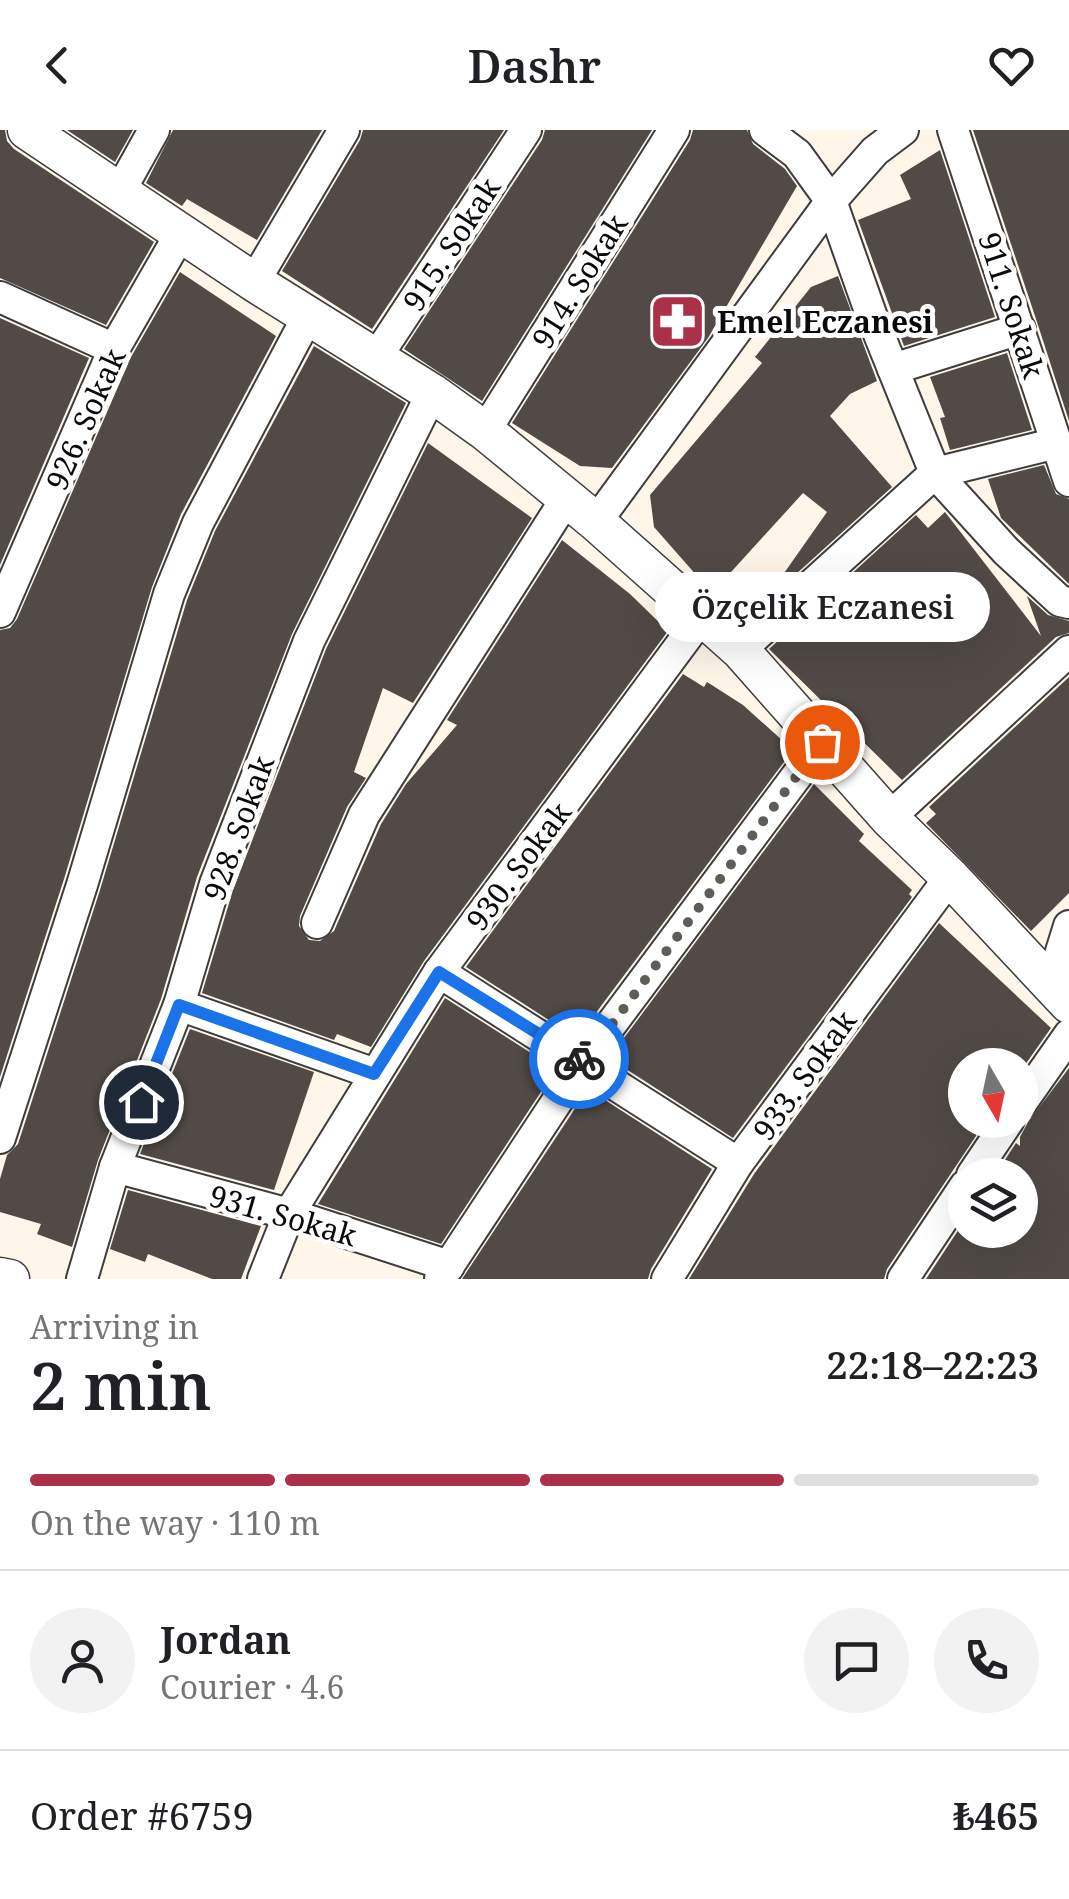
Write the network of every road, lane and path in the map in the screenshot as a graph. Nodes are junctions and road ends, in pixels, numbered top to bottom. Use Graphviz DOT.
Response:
graph roads {
  1 [pos="27,130"];
  2 [pos="154,130"];
  3 [pos="344,130"];
  4 [pos="526,130"];
  5 [pos="674,130"];
  6 [pos="765,130"];
  7 [pos="903,130"];
  8 [pos="953,130"];
  9 [pos="868,141"];
  10 [pos="120,191"];
  11 [pos="831,201"];
  12 [pos="182,232"];
  13 [pos="254,282"];
  14 [pos="0,297"];
  15 [pos="308,316"];
  16 [pos="1020,328"];
  17 [pos="114,349"];
  18 [pos="376,358"];
  19 [pos="893,370"];
  20 [pos="432,393"];
  21 [pos="485,431"];
  22 [pos="1057,443"];
  23 [pos="936,473"];
  24 [pos="1069,481"];
  25 [pos="581,510"];
  26 [pos="1069,603"];
  27 [pos="0,612"];
  28 [pos="700,618"];
  29 [pos="740,650"];
  30 [pos="1069,651"];
  31 [pos="822,742"];
  32 [pos="889,818"];
  33 [pos="950,876"];
  34 [pos="317,923"];
  35 [pos="1069,926"];
  36 [pos="439,972"];
  37 [pos="1060,996"];
  38 [pos="179,1005"];
  39 [pos="1069,1035"];
  40 [pos="584,1062"];
  41 [pos="374,1074"];
  42 [pos="1038,1079"];
  43 [pos="0,1138"];
  44 [pos="738,1163"];
  45 [pos="116,1167"];
  46 [pos="948,1212"];
  47 [pos="289,1214"];
  48 [pos="444,1272"];
  49 [pos="0,1277"];
  50 [pos="10,1279"];
  51 [pos="82,1279"];
  52 [pos="263,1279"];
  53 [pos="667,1279"];
  54 [pos="903,1279"];
  1 -- 10 [label="street"];
  2 -- 10 [label="street"];
  3 -- 13 [label="street"];
  4 -- 18 [label="street, 915. Sokak"];
  5 -- 21 [label="street, 914. Sokak"];
  6 -- 11 [label="street"];
  7 -- 9 [label="street"];
  8 -- 16 [label="street, 911. Sokak"];
  9 -- 11 [label="street"];
  10 -- 12 [label="street"];
  11 -- 19 [label="street"];
  11 -- 25 [label="street"];
  12 -- 13 [label="street"];
  12 -- 17 [label="street, 926. Sokak"];
  13 -- 15 [label="street"];
  14 -- 17 [label="street"];
  15 -- 18 [label="street"];
  15 -- 43 [label="street"];
  16 -- 19 [label="street"];
  16 -- 22 [label="street, 911. Sokak"];
  17 -- 27 [label="street, 926. Sokak"];
  18 -- 20 [label="street"];
  19 -- 23 [label="street"];
  20 -- 21 [label="street"];
  20 -- 38 [label="street, 928. Sokak"];
  21 -- 25 [label="street"];
  22 -- 23 [label="street"];
  22 -- 24 [label="street, 911. Sokak"];
  23 -- 26 [label="street"];
  23 -- 29 [label="street"];
  25 -- 28 [label="street"];
  25 -- 34 [label="street"];
  28 -- 29 [label="street"];
  28 -- 36 [label="street, 930. Sokak"];
  29 -- 31 [label="street"];
  30 -- 32 [label="street"];
  31 -- 32 [label="street"];
  31 -- 40 [label="street, 931. Sokak"];
  32 -- 33 [label="street"];
  33 -- 37 [label="street"];
  33 -- 44 [label="street, 933. Sokak"];
  35 -- 37 [label="street"];
  36 -- 40 [label="street"];
  36 -- 41 [label="street, 930. Sokak"];
  38 -- 41 [label="street"];
  38 -- 45 [label="street, 928. Sokak"];
  39 -- 42 [label="street"];
  40 -- 44 [label="street"];
  40 -- 48 [label="street, 931. Sokak"];
  41 -- 47 [label="street, 930. Sokak"];
  44 -- 53 [label="street, 933. Sokak"];
  45 -- 47 [label="street, 931. Sokak"];
  45 -- 51 [label="street, 928. Sokak"];
  46 -- 54 [label="street"];
  47 -- 48 [label="street, 931. Sokak"];
  47 -- 52 [label="street, 930. Sokak"];
  49 -- 50 [label="street"];
}
